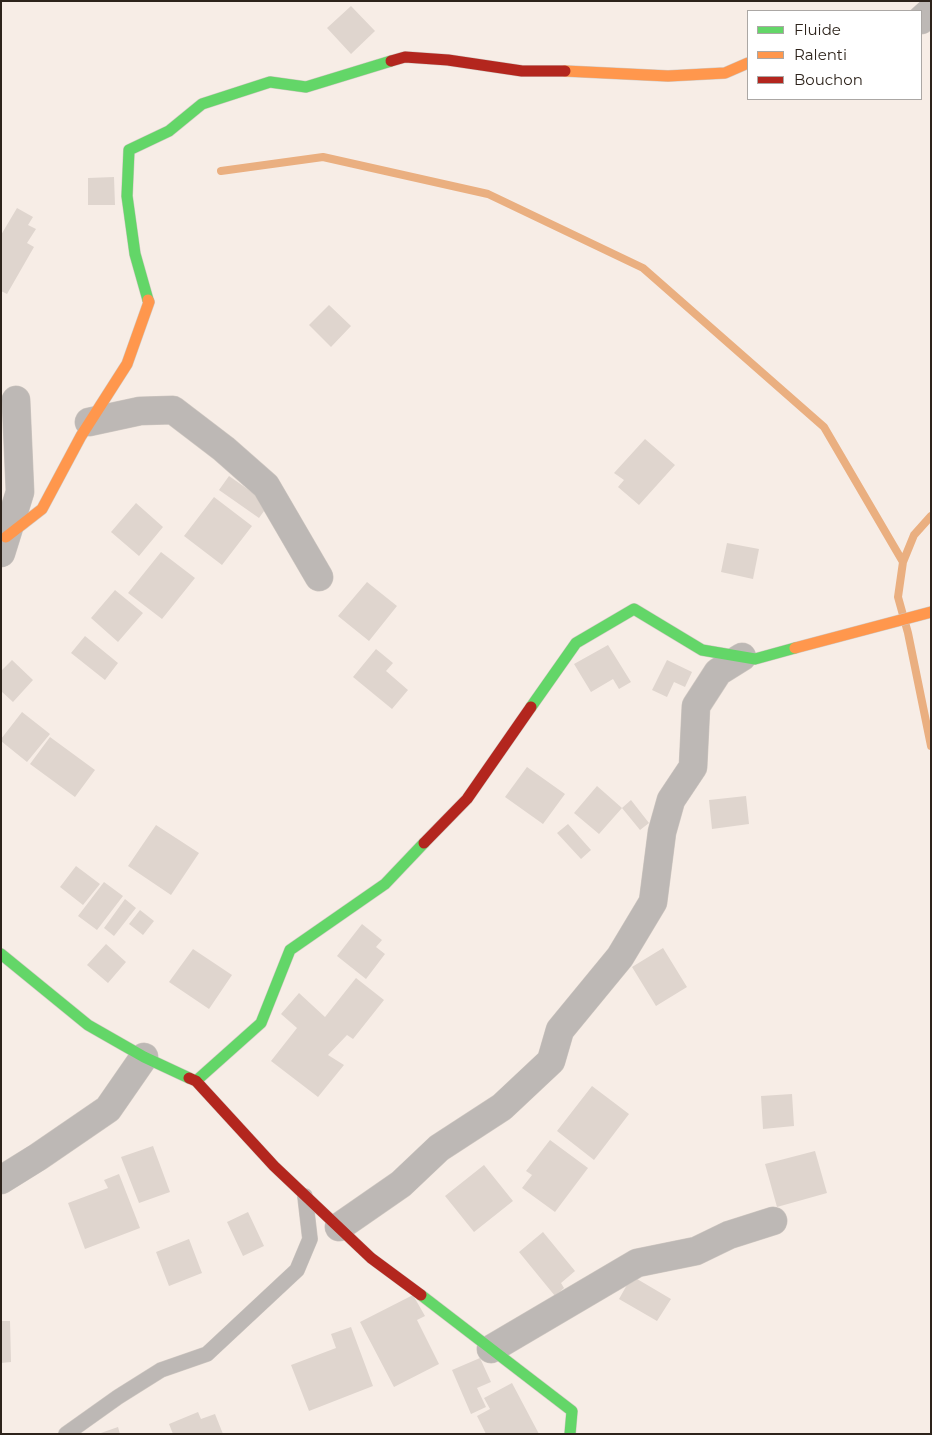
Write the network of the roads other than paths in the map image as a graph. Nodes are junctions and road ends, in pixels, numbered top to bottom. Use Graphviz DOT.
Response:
graph roads {
  1 [pos="747,63"];
  2 [pos="16,400"];
  3 [pos="89,422"];
  4 [pos="4,545"];
  5 [pos="319,577"];
  6 [pos="931,612"];
  7 [pos="742,657"];
  8 [pos="1,954"];
  9 [pos="144,1057"];
  10 [pos="196,1080"];
  11 [pos="1,1180"];
  12 [pos="305,1195"];
  13 [pos="773,1221"];
  14 [pos="339,1227"];
  15 [pos="491,1349"];
  16 [pos="66,1434"];
  17 [pos="570,1434"];
  1 -- 3 [label="street"];
  2 -- 4 [label="street"];
  3 -- 4 [label="street"];
  3 -- 5 [label="street"];
  6 -- 7 [label="street"];
  7 -- 10 [label="street"];
  7 -- 14 [label="street"];
  8 -- 9 [label="street"];
  9 -- 10 [label="street"];
  9 -- 11 [label="street"];
  10 -- 12 [label="street"];
  12 -- 14 [label="street"];
  12 -- 16 [label="lane"];
  13 -- 15 [label="street"];
  14 -- 15 [label="street"];
  15 -- 17 [label="street"];
}
